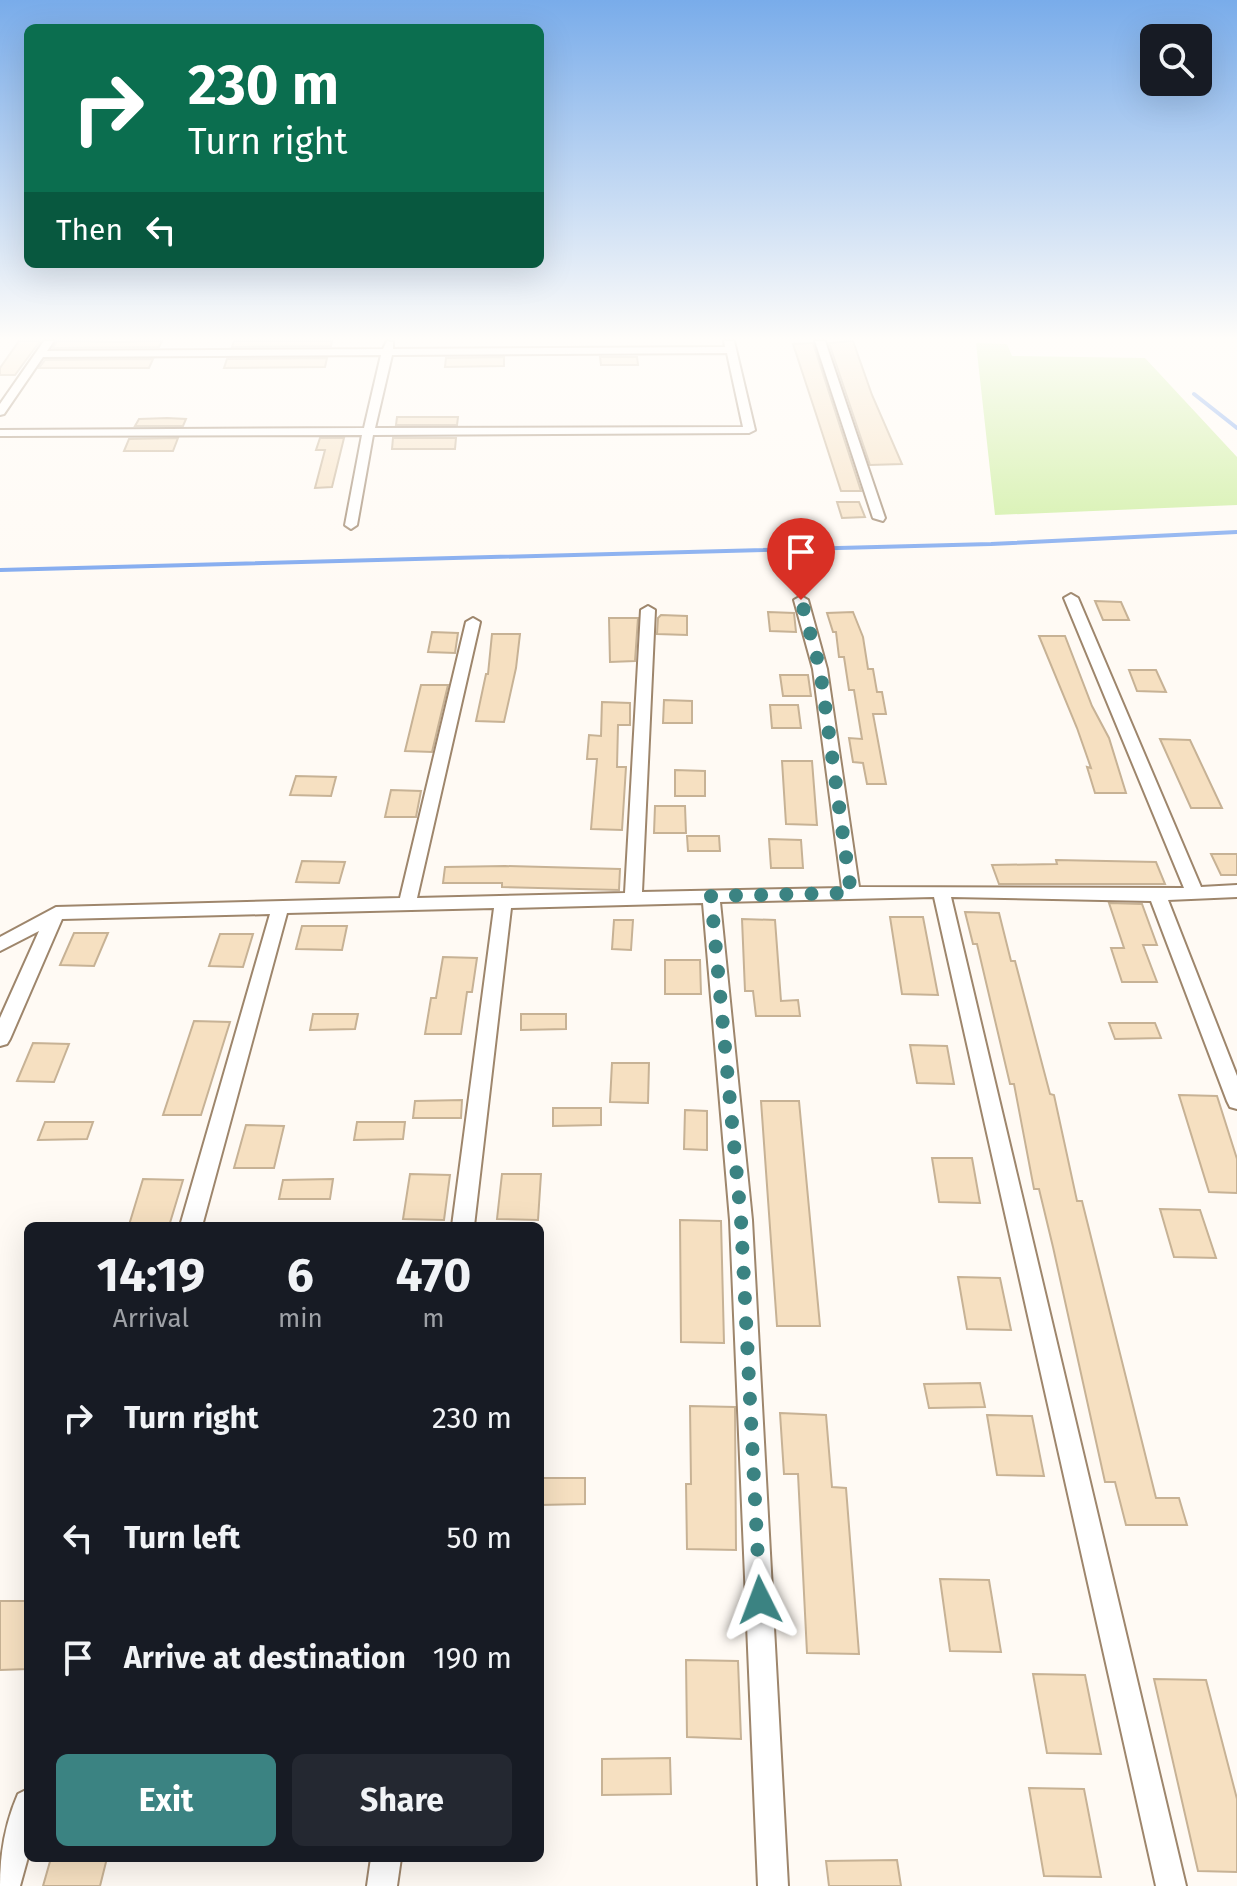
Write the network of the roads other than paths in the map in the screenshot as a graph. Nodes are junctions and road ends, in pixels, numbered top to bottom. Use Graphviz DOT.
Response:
graph roads {
  1 [pos="369,429"];
  2 [pos="749,429"];
  3 [pos="849,429"];
  4 [pos="0,433"];
  5 [pos="368,433"];
  6 [pos="879,518"];
  7 [pos="351,525"];
  8 [pos="1071,598"];
  9 [pos="801,600"];
  10 [pos="648,610"];
  11 [pos="473,622"];
  12 [pos="941,891"];
  13 [pos="1237,891"];
  14 [pos="851,893"];
  15 [pos="1195,893"];
  16 [pos="1157,895"];
  17 [pos="711,896"];
  18 [pos="633,899"];
  19 [pos="503,904"];
  20 [pos="407,905"];
  21 [pos="280,908"];
  22 [pos="56,913"];
  23 [pos="0,945"];
  24 [pos="0,1039"];
  25 [pos="1237,1101"];
  26 [pos="192,1222"];
  27 [pos="463,1222"];
  28 [pos="24,1818"];
  29 [pos="385,1862"];
  30 [pos="5,1886"];
  31 [pos="382,1886"];
  32 [pos="773,1886"];
  33 [pos="1171,1886"];
  1 -- 5 [label="street"];
  2 -- 5 [label="street"];
  3 -- 6 [label="street"];
  4 -- 5 [label="street"];
  5 -- 7 [label="street"];
  8 -- 15 [label="street"];
  9 -- 14 [label="street"];
  10 -- 18 [label="street"];
  11 -- 20 [label="street"];
  12 -- 14 [label="street"];
  12 -- 16 [label="street"];
  12 -- 33 [label="street"];
  13 -- 15 [label="street"];
  14 -- 17 [label="street"];
  15 -- 16 [label="street"];
  16 -- 25 [label="street"];
  17 -- 18 [label="street"];
  17 -- 32 [label="street"];
  18 -- 19 [label="street"];
  19 -- 20 [label="street"];
  19 -- 27 [label="street"];
  20 -- 21 [label="street"];
  21 -- 22 [label="street"];
  21 -- 26 [label="street"];
  22 -- 23 [label="street"];
  22 -- 24 [label="street"];
  28 -- 30 [label="street"];
  29 -- 31 [label="street"];
}
